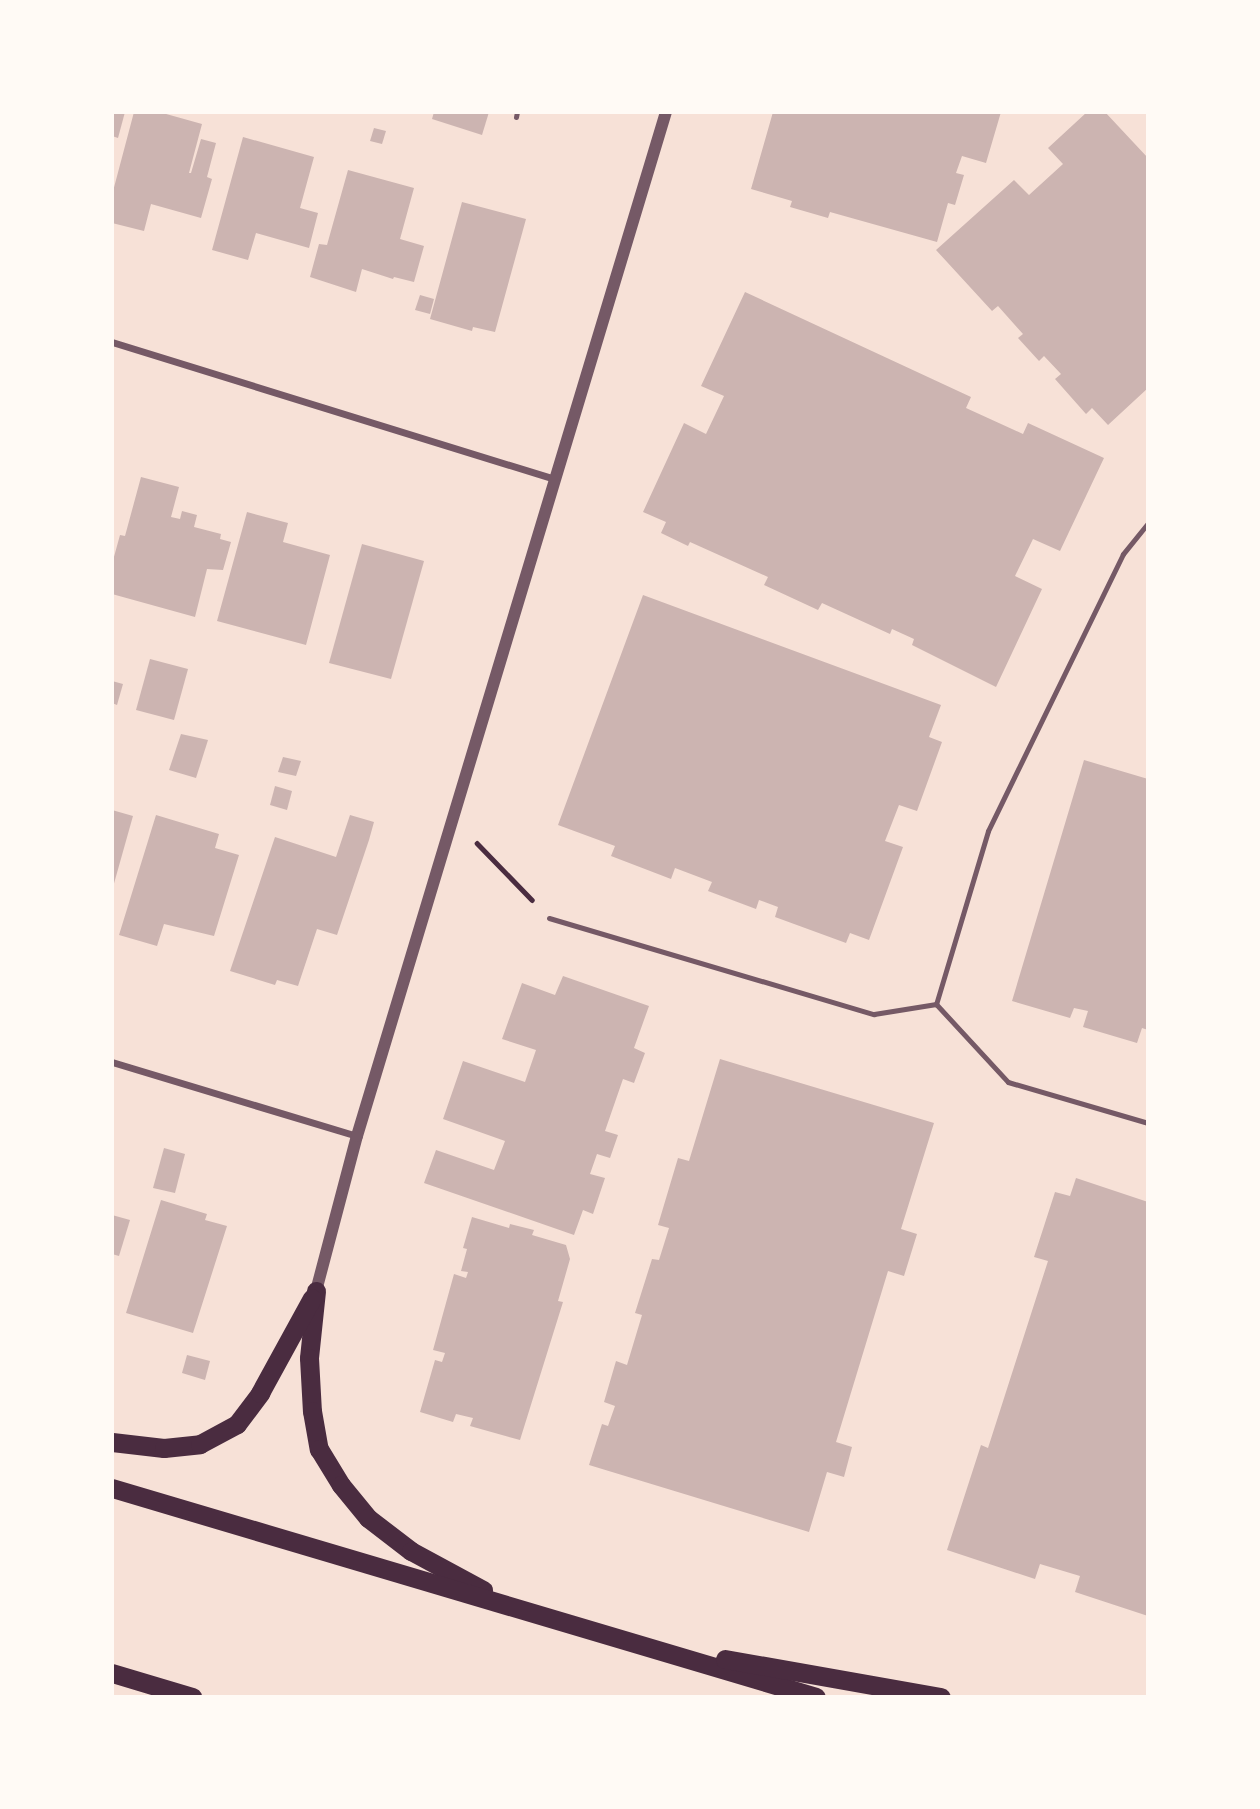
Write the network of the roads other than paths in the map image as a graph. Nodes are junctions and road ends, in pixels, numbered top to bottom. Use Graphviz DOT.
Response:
graph roads {
  1 [pos="666,112"];
  2 [pos="112,342"];
  3 [pos="555,479"];
  4 [pos="1148,523"];
  5 [pos="549,918"];
  6 [pos="936,1004"];
  7 [pos="112,1062"];
  8 [pos="1148,1122"];
  9 [pos="357,1136"];
  10 [pos="316,1291"];
  11 [pos="112,1442"];
  12 [pos="112,1488"];
  13 [pos="520,1609"];
  14 [pos="636,1643"];
  15 [pos="112,1673"];
  16 [pos="192,1697"];
  17 [pos="816,1697"];
  18 [pos="941,1697"];
  1 -- 3 [label="street"];
  2 -- 3 [label="street"];
  3 -- 9 [label="street"];
  4 -- 6 [label="lane"];
  5 -- 6 [label="lane"];
  6 -- 8 [label="lane"];
  7 -- 9 [label="street"];
  9 -- 10 [label="street"];
  10 -- 11 [label="highway"];
  10 -- 13 [label="highway"];
  12 -- 13 [label="highway"];
  13 -- 14 [label="highway"];
  14 -- 17 [label="highway"];
  14 -- 18 [label="highway"];
  15 -- 16 [label="highway"];
}
